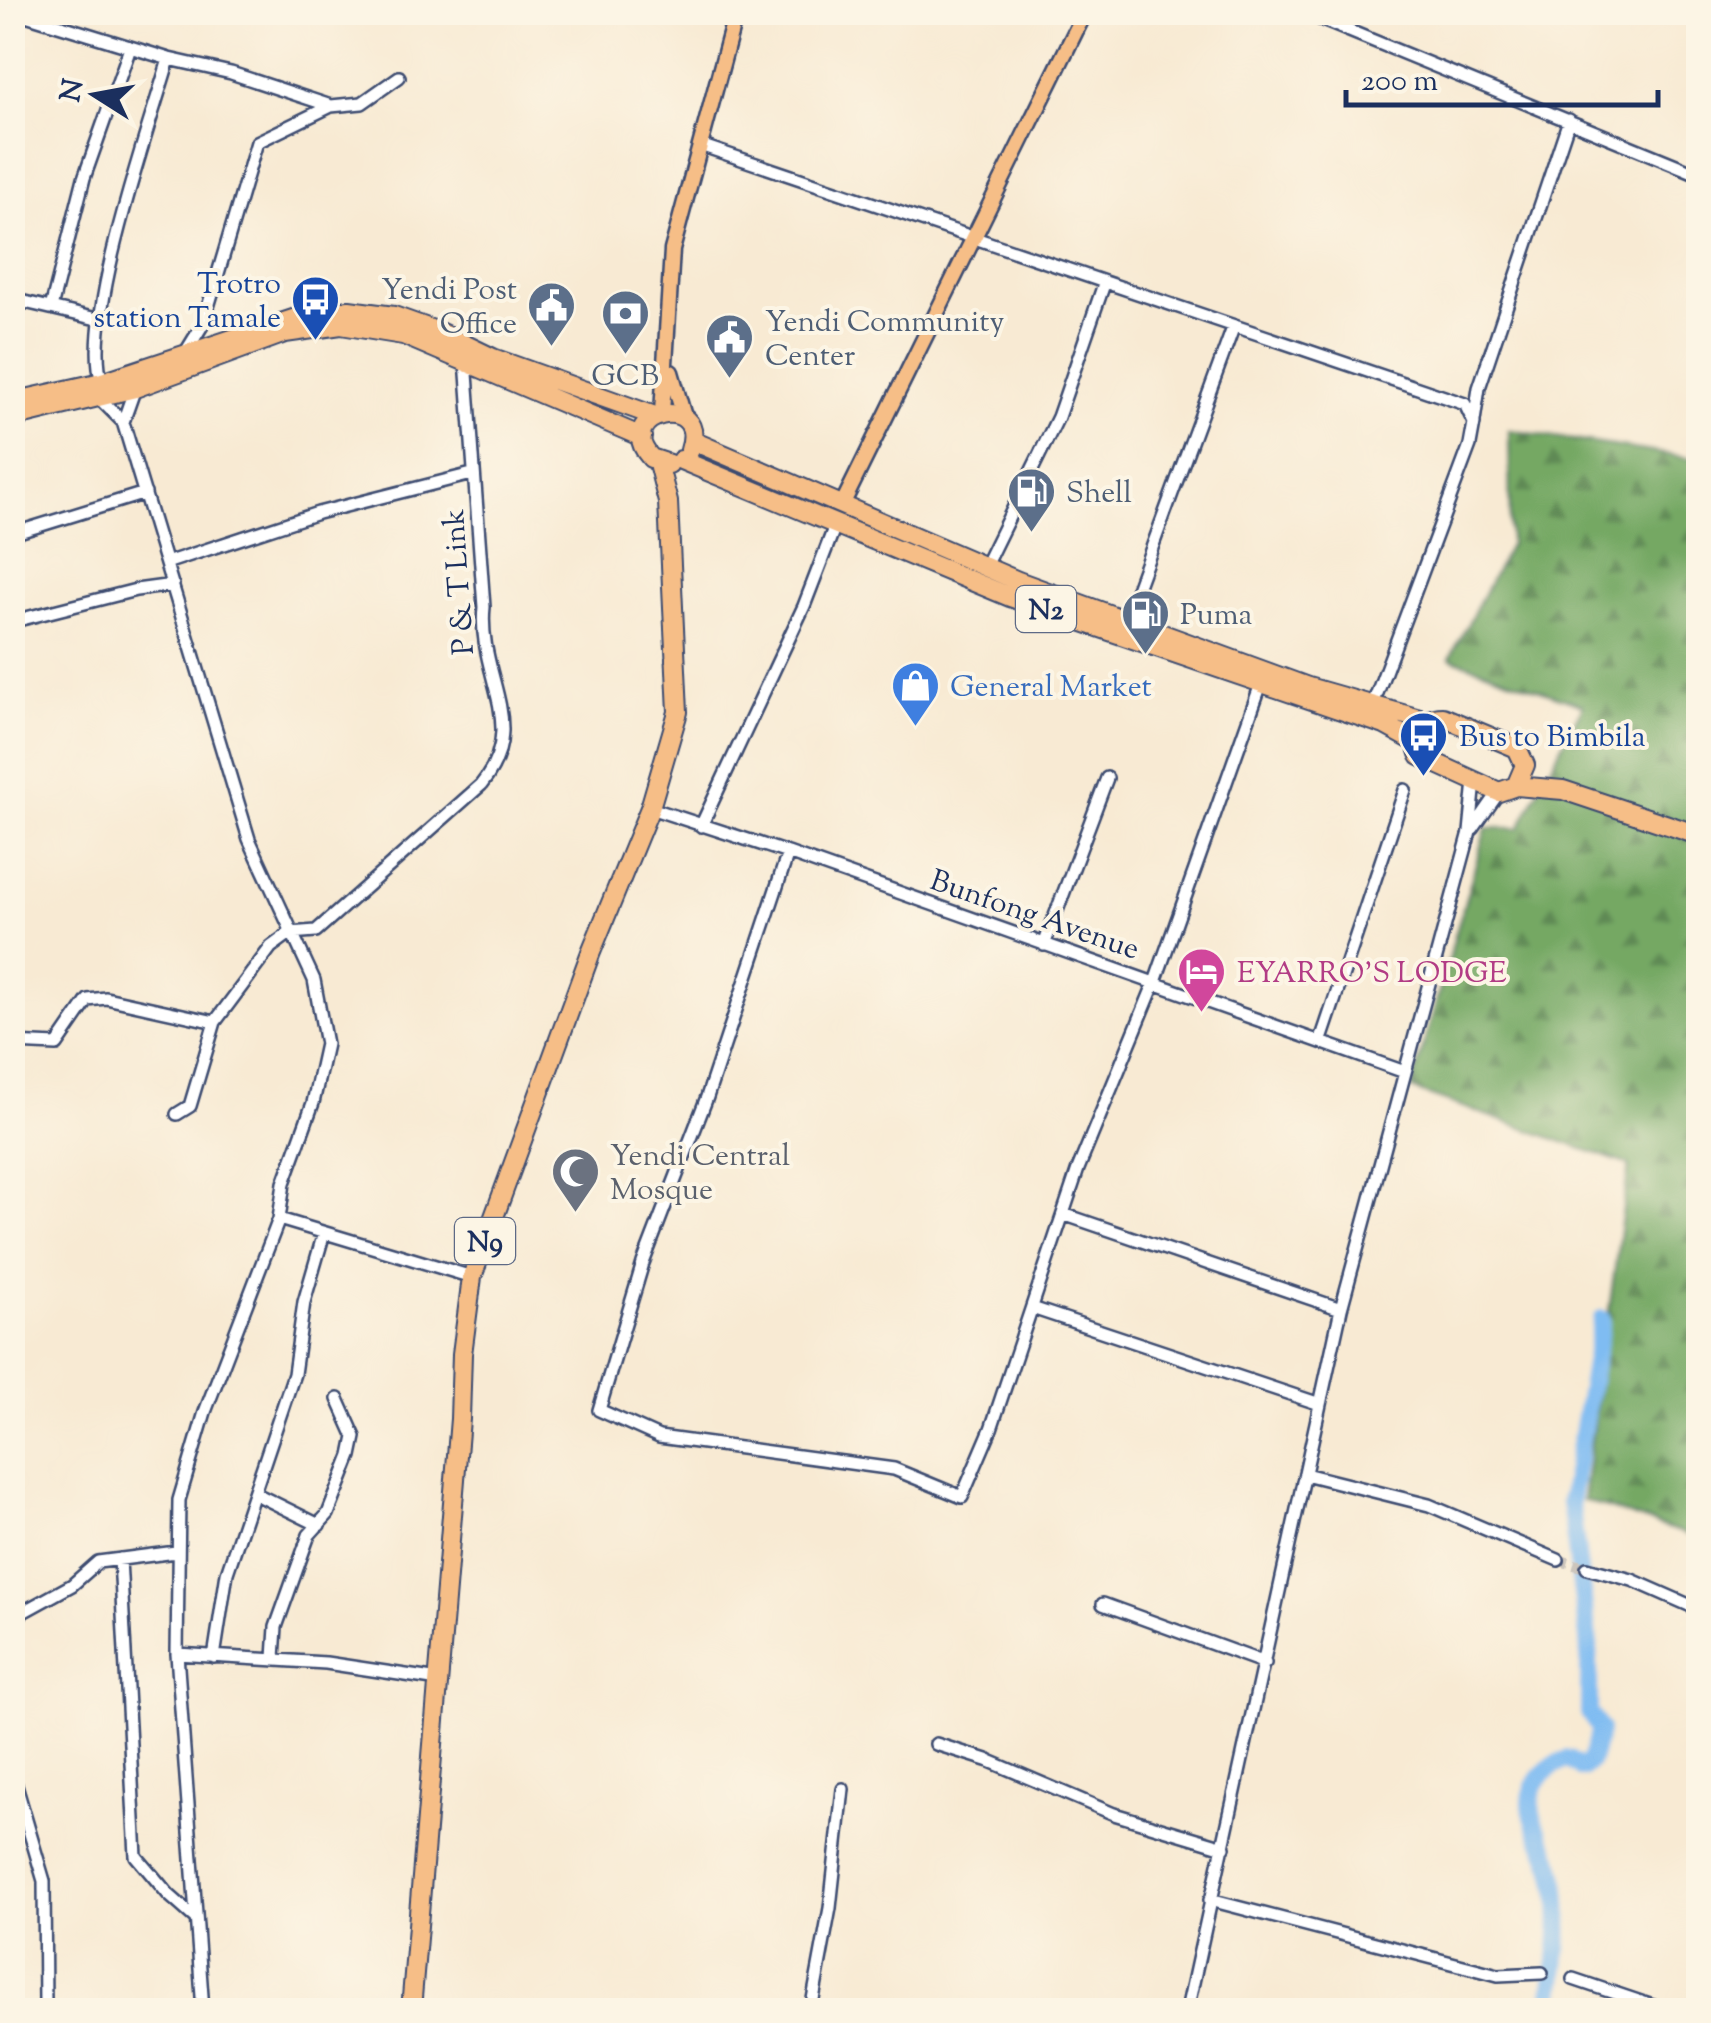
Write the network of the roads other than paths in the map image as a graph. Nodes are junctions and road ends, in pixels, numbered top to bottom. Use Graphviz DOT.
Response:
graph roads {
  1 [pos="736,12"];
  2 [pos="1086,12"];
  3 [pos="1303,12"];
  4 [pos="18,13"];
  5 [pos="12,40"];
  6 [pos="130,48"];
  7 [pos="169,59"];
  8 [pos="399,77"];
  9 [pos="331,106"];
  10 [pos="1569,120"];
  11 [pos="700,145"];
  12 [pos="1698,174"];
  13 [pos="974,234"];
  14 [pos="1104,284"];
  15 [pos="12,299"];
  16 [pos="51,308"];
  17 [pos="101,320"];
  18 [pos="1234,328"];
  19 [pos="184,355"];
  20 [pos="466,360"];
  21 [pos="668,361"];
  22 [pos="135,388"];
  23 [pos="103,393"];
  24 [pos="12,402"];
  25 [pos="659,415"];
  26 [pos="12,418"];
  27 [pos="685,420"];
  28 [pos="124,422"];
  29 [pos="1474,423"];
  30 [pos="642,436"];
  31 [pos="693,441"];
  32 [pos="671,462"];
  33 [pos="472,474"];
  34 [pos="145,494"];
  35 [pos="839,514"];
  36 [pos="12,534"];
  37 [pos="166,563"];
  38 [pos="984,568"];
  39 [pos="173,586"];
  40 [pos="22,620"];
  41 [pos="1125,621"];
  42 [pos="1261,684"];
  43 [pos="1373,704"];
  44 [pos="1427,721"];
  45 [pos="1416,742"];
  46 [pos="1524,760"];
  47 [pos="1107,778"];
  48 [pos="1475,781"];
  49 [pos="1507,789"];
  50 [pos="1405,790"];
  51 [pos="1564,790"];
  52 [pos="650,808"];
  53 [pos="701,826"];
  54 [pos="1470,832"];
  55 [pos="1698,835"];
  56 [pos="788,853"];
  57 [pos="290,933"];
  58 [pos="1044,945"];
  59 [pos="1155,982"];
  60 [pos="215,1022"];
  61 [pos="1321,1040"];
  62 [pos="12,1043"];
  63 [pos="1402,1071"];
  64 [pos="177,1114"];
  65 [pos="1063,1214"];
  66 [pos="279,1219"];
  67 [pos="324,1234"];
  68 [pos="472,1276"];
  69 [pos="1032,1308"];
  70 [pos="1340,1309"];
  71 [pos="338,1398"];
  72 [pos="1320,1404"];
  73 [pos="1305,1474"];
  74 [pos="256,1494"];
  75 [pos="319,1524"];
  76 [pos="176,1552"];
  77 [pos="120,1558"];
  78 [pos="1558,1560"];
  79 [pos="1587,1568"];
  80 [pos="1103,1604"];
  81 [pos="1698,1609"];
  82 [pos="14,1612"];
  83 [pos="177,1654"];
  84 [pos="214,1658"];
  85 [pos="274,1658"];
  86 [pos="1265,1664"];
  87 [pos="439,1680"];
  88 [pos="936,1744"];
  89 [pos="12,1772"];
  90 [pos="843,1790"];
  91 [pos="1224,1847"];
  92 [pos="1210,1900"];
  93 [pos="194,1918"];
  94 [pos="1542,1973"];
  95 [pos="1573,1979"];
  96 [pos="45,2010"];
  97 [pos="203,2010"];
  98 [pos="410,2010"];
  99 [pos="811,2010"];
  100 [pos="1187,2010"];
  101 [pos="1665,2010"];
  1 -- 11 [label="main road"];
  2 -- 13 [label="main road"];
  3 -- 10 [label="street"];
  4 -- 5 [label="street"];
  4 -- 6 [label="street"];
  6 -- 7 [label="street"];
  6 -- 16 [label="street"];
  7 -- 9 [label="street"];
  7 -- 17 [label="street"];
  8 -- 9 [label="street"];
  9 -- 19 [label="street"];
  10 -- 12 [label="street"];
  10 -- 29 [label="street"];
  11 -- 13 [label="street"];
  11 -- 21 [label="main road"];
  13 -- 14 [label="street"];
  13 -- 35 [label="main road"];
  14 -- 18 [label="street"];
  14 -- 38 [label="street"];
  15 -- 16 [label="street"];
  16 -- 17 [label="street"];
  17 -- 23 [label="street"];
  18 -- 29 [label="street"];
  18 -- 41 [label="street"];
  19 -- 23 [label="highway"];
  19 -- 25 [label="highway"];
  20 -- 22 [label="highway"];
  20 -- 30 [label="highway"];
  20 -- 33 [label="street, P & T Link"];
  21 -- 25 [label="main road"];
  21 -- 27 [label="main road"];
  22 -- 23 [label="highway"];
  22 -- 28 [label="street"];
  23 -- 24 [label="highway"];
  23 -- 26 [label="highway"];
  23 -- 28 [label="street"];
  25 -- 27 [label="highway"];
  25 -- 30 [label="highway"];
  27 -- 31 [label="highway"];
  28 -- 34 [label="street"];
  29 -- 43 [label="street"];
  30 -- 32 [label="highway"];
  31 -- 32 [label="highway"];
  31 -- 35 [label="highway, N2"];
  32 -- 35 [label="highway, N2"];
  32 -- 52 [label="highway, N9"];
  33 -- 37 [label="street"];
  33 -- 57 [label="street, P & T Link"];
  34 -- 36 [label="street"];
  34 -- 37 [label="street"];
  35 -- 38 [label="highway, N2"];
  35 -- 42 [label="highway, N2"];
  35 -- 53 [label="street"];
  37 -- 39 [label="street"];
  38 -- 41 [label="highway, N2"];
  39 -- 40 [label="street"];
  39 -- 57 [label="street"];
  41 -- 43 [label="highway, N2"];
  42 -- 45 [label="highway, N2"];
  42 -- 59 [label="street"];
  43 -- 44 [label="highway, N2"];
  44 -- 45 [label="highway"];
  44 -- 46 [label="highway"];
  45 -- 48 [label="highway"];
  46 -- 49 [label="highway"];
  46 -- 51 [label="highway"];
  47 -- 58 [label="street"];
  48 -- 49 [label="highway"];
  48 -- 54 [label="street"];
  49 -- 51 [label="highway"];
  49 -- 54 [label="street"];
  50 -- 61 [label="street"];
  51 -- 55 [label="highway"];
  52 -- 53 [label="street, Bunfong Avenue"];
  52 -- 68 [label="highway, N9"];
  53 -- 56 [label="street, Bunfong Avenue"];
  54 -- 63 [label="street"];
  56 -- 58 [label="street, Bunfong Avenue"];
  56 -- 69 [label="street"];
  57 -- 60 [label="street"];
  57 -- 66 [label="street"];
  58 -- 59 [label="street, Bunfong Avenue"];
  59 -- 61 [label="street, Bunfong Avenue"];
  59 -- 65 [label="street"];
  60 -- 62 [label="street"];
  60 -- 64 [label="street"];
  61 -- 63 [label="street, Bunfong Avenue"];
  63 -- 70 [label="street"];
  65 -- 69 [label="street"];
  65 -- 70 [label="street"];
  66 -- 67 [label="street"];
  66 -- 76 [label="street"];
  67 -- 68 [label="street"];
  67 -- 74 [label="street"];
  68 -- 87 [label="highway, N9"];
  69 -- 72 [label="street"];
  70 -- 72 [label="street"];
  71 -- 75 [label="street"];
  72 -- 73 [label="street"];
  73 -- 78 [label="street"];
  73 -- 86 [label="street"];
  74 -- 75 [label="street"];
  74 -- 84 [label="street"];
  75 -- 85 [label="street"];
  76 -- 77 [label="street"];
  76 -- 83 [label="street"];
  77 -- 82 [label="street"];
  77 -- 93 [label="street"];
  79 -- 81 [label="street"];
  80 -- 86 [label="street"];
  83 -- 84 [label="street"];
  83 -- 93 [label="street"];
  84 -- 85 [label="street"];
  85 -- 87 [label="street"];
  86 -- 91 [label="street"];
  87 -- 98 [label="highway, N9"];
  88 -- 91 [label="street"];
  89 -- 96 [label="street"];
  90 -- 99 [label="street"];
  91 -- 92 [label="street"];
  92 -- 94 [label="street"];
  92 -- 100 [label="street"];
  93 -- 97 [label="street"];
  95 -- 101 [label="street"];
}
